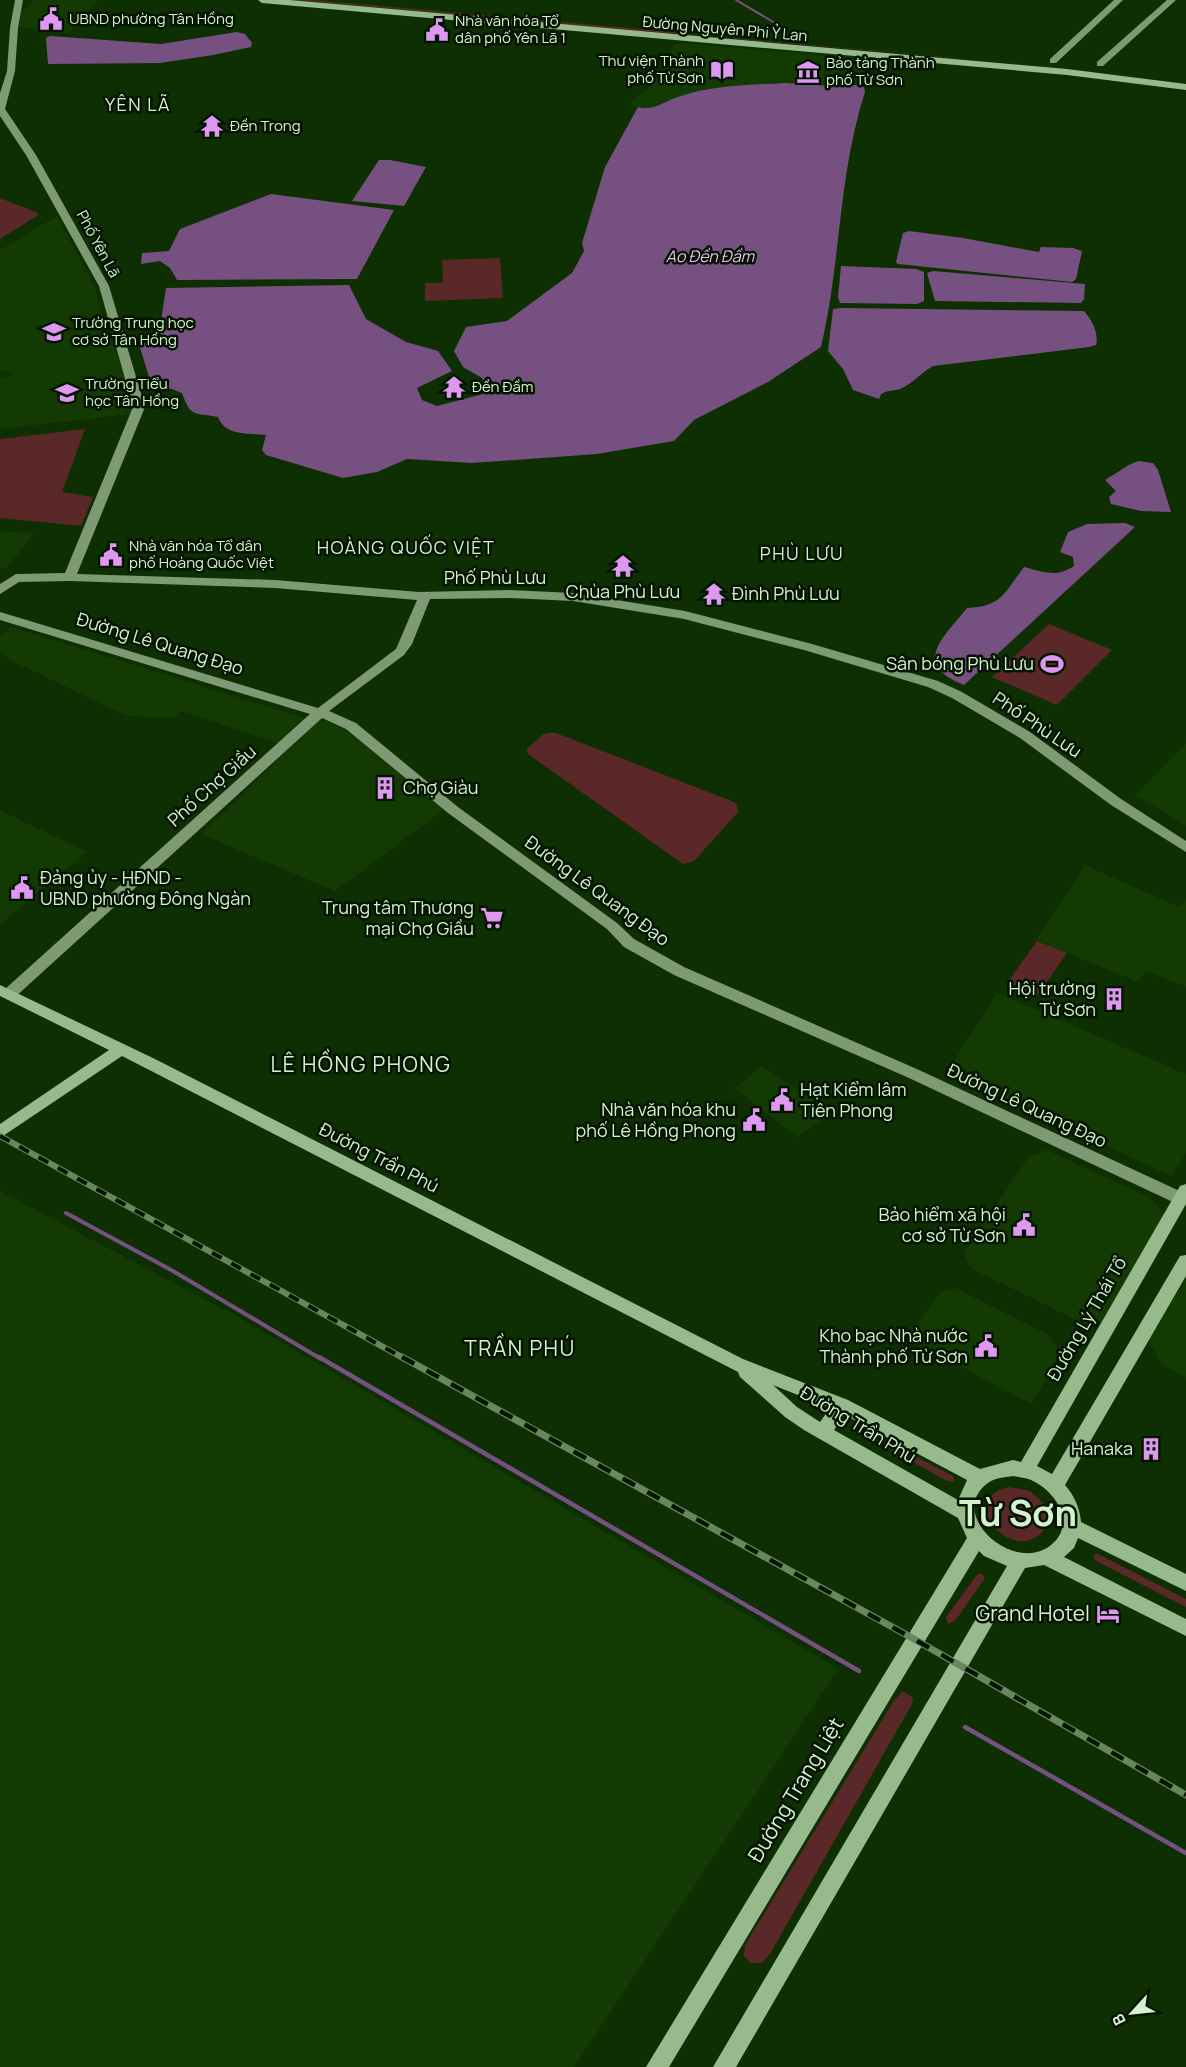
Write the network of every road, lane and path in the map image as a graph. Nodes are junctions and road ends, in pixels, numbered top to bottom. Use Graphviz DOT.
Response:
graph roads {
  1 [pos="19,0"];
  2 [pos="262,0"];
  3 [pos="342,0"];
  4 [pos="1119,0"];
  5 [pos="1172,0"];
  6 [pos="718,38"];
  7 [pos="1053,61"];
  8 [pos="1073,62"];
  9 [pos="1100,65"];
  10 [pos="1156,73"];
  11 [pos="1186,78"];
  12 [pos="1186,87"];
  13 [pos="70,577"];
  14 [pos="0,590"];
  15 [pos="425,596"];
  16 [pos="0,615"];
  17 [pos="319,713"];
  18 [pos="1186,847"];
  19 [pos="5,992"];
  20 [pos="121,1049"];
  21 [pos="0,1132"];
  22 [pos="1184,1197"];
  23 [pos="1186,1261"];
  24 [pos="737,1364"];
  25 [pos="808,1392"];
  26 [pos="842,1405"];
  27 [pos="791,1412"];
  28 [pos="823,1432"];
  29 [pos="1026,1470"];
  30 [pos="980,1478"];
  31 [pos="1055,1485"];
  32 [pos="965,1513"];
  33 [pos="1072,1526"];
  34 [pos="977,1538"];
  35 [pos="1046,1557"];
  36 [pos="1020,1560"];
  37 [pos="1186,1583"];
  38 [pos="1186,1628"];
  39 [pos="657,2067"];
  40 [pos="724,2067"];
  1 -- 13 [label="street, Phố Yên Lã"];
  2 -- 6 [label="main road, Đường Nguyên Phi Ỷ Lan"];
  3 -- 6 [label="main road, Đường Nguyên Phi Ỷ Lan"];
  4 -- 7 [label="street"];
  5 -- 9 [label="street"];
  6 -- 7 [label="main road, Đường Nguyên Phi Ỷ Lan"];
  6 -- 12 [label="main road, Đường Nguyên Phi Ỷ Lan"];
  7 -- 8 [label="main road, Đường Nguyên Phi Ỷ Lan"];
  10 -- 11 [label="main road"];
  13 -- 14 [label="street, Phố Phù Lưu"];
  13 -- 15 [label="street, Phố Phù Lưu"];
  15 -- 17 [label="street, Phố Chợ Giầu"];
  15 -- 18 [label="street, Phố Phù Lưu"];
  16 -- 17 [label="street, Đường Lê Quang Đạo"];
  17 -- 19 [label="street, Phố Chợ Giầu"];
  17 -- 22 [label="street, Đường Lê Quang Đạo"];
  19 -- 20 [label="main road, Đường Trần Phú"];
  20 -- 21 [label="main road"];
  20 -- 24 [label="main road, Đường Trần Phú"];
  22 -- 29 [label="main road, Đường Lý Thái Tổ"];
  23 -- 31 [label="main road"];
  24 -- 25 [label="main road, Đường Trần Phú"];
  24 -- 27 [label="main road, Đường Trần Phú"];
  25 -- 26 [label="main road, Đường Trần Phú"];
  25 -- 27 [label="main road"];
  26 -- 28 [label="main road"];
  26 -- 30 [label="main road, Đường Trần Phú"];
  27 -- 28 [label="main road, Đường Trần Phú"];
  28 -- 32 [label="main road, Đường Trần Phú"];
  29 -- 30 [label="main road"];
  29 -- 31 [label="main road"];
  30 -- 32 [label="main road"];
  31 -- 33 [label="main road"];
  32 -- 34 [label="main road"];
  33 -- 35 [label="main road"];
  33 -- 37 [label="main road"];
  34 -- 36 [label="main road"];
  34 -- 39 [label="main road, Đường Trang Liệt"];
  35 -- 36 [label="main road"];
  35 -- 38 [label="main road"];
  36 -- 40 [label="main road"];
}
